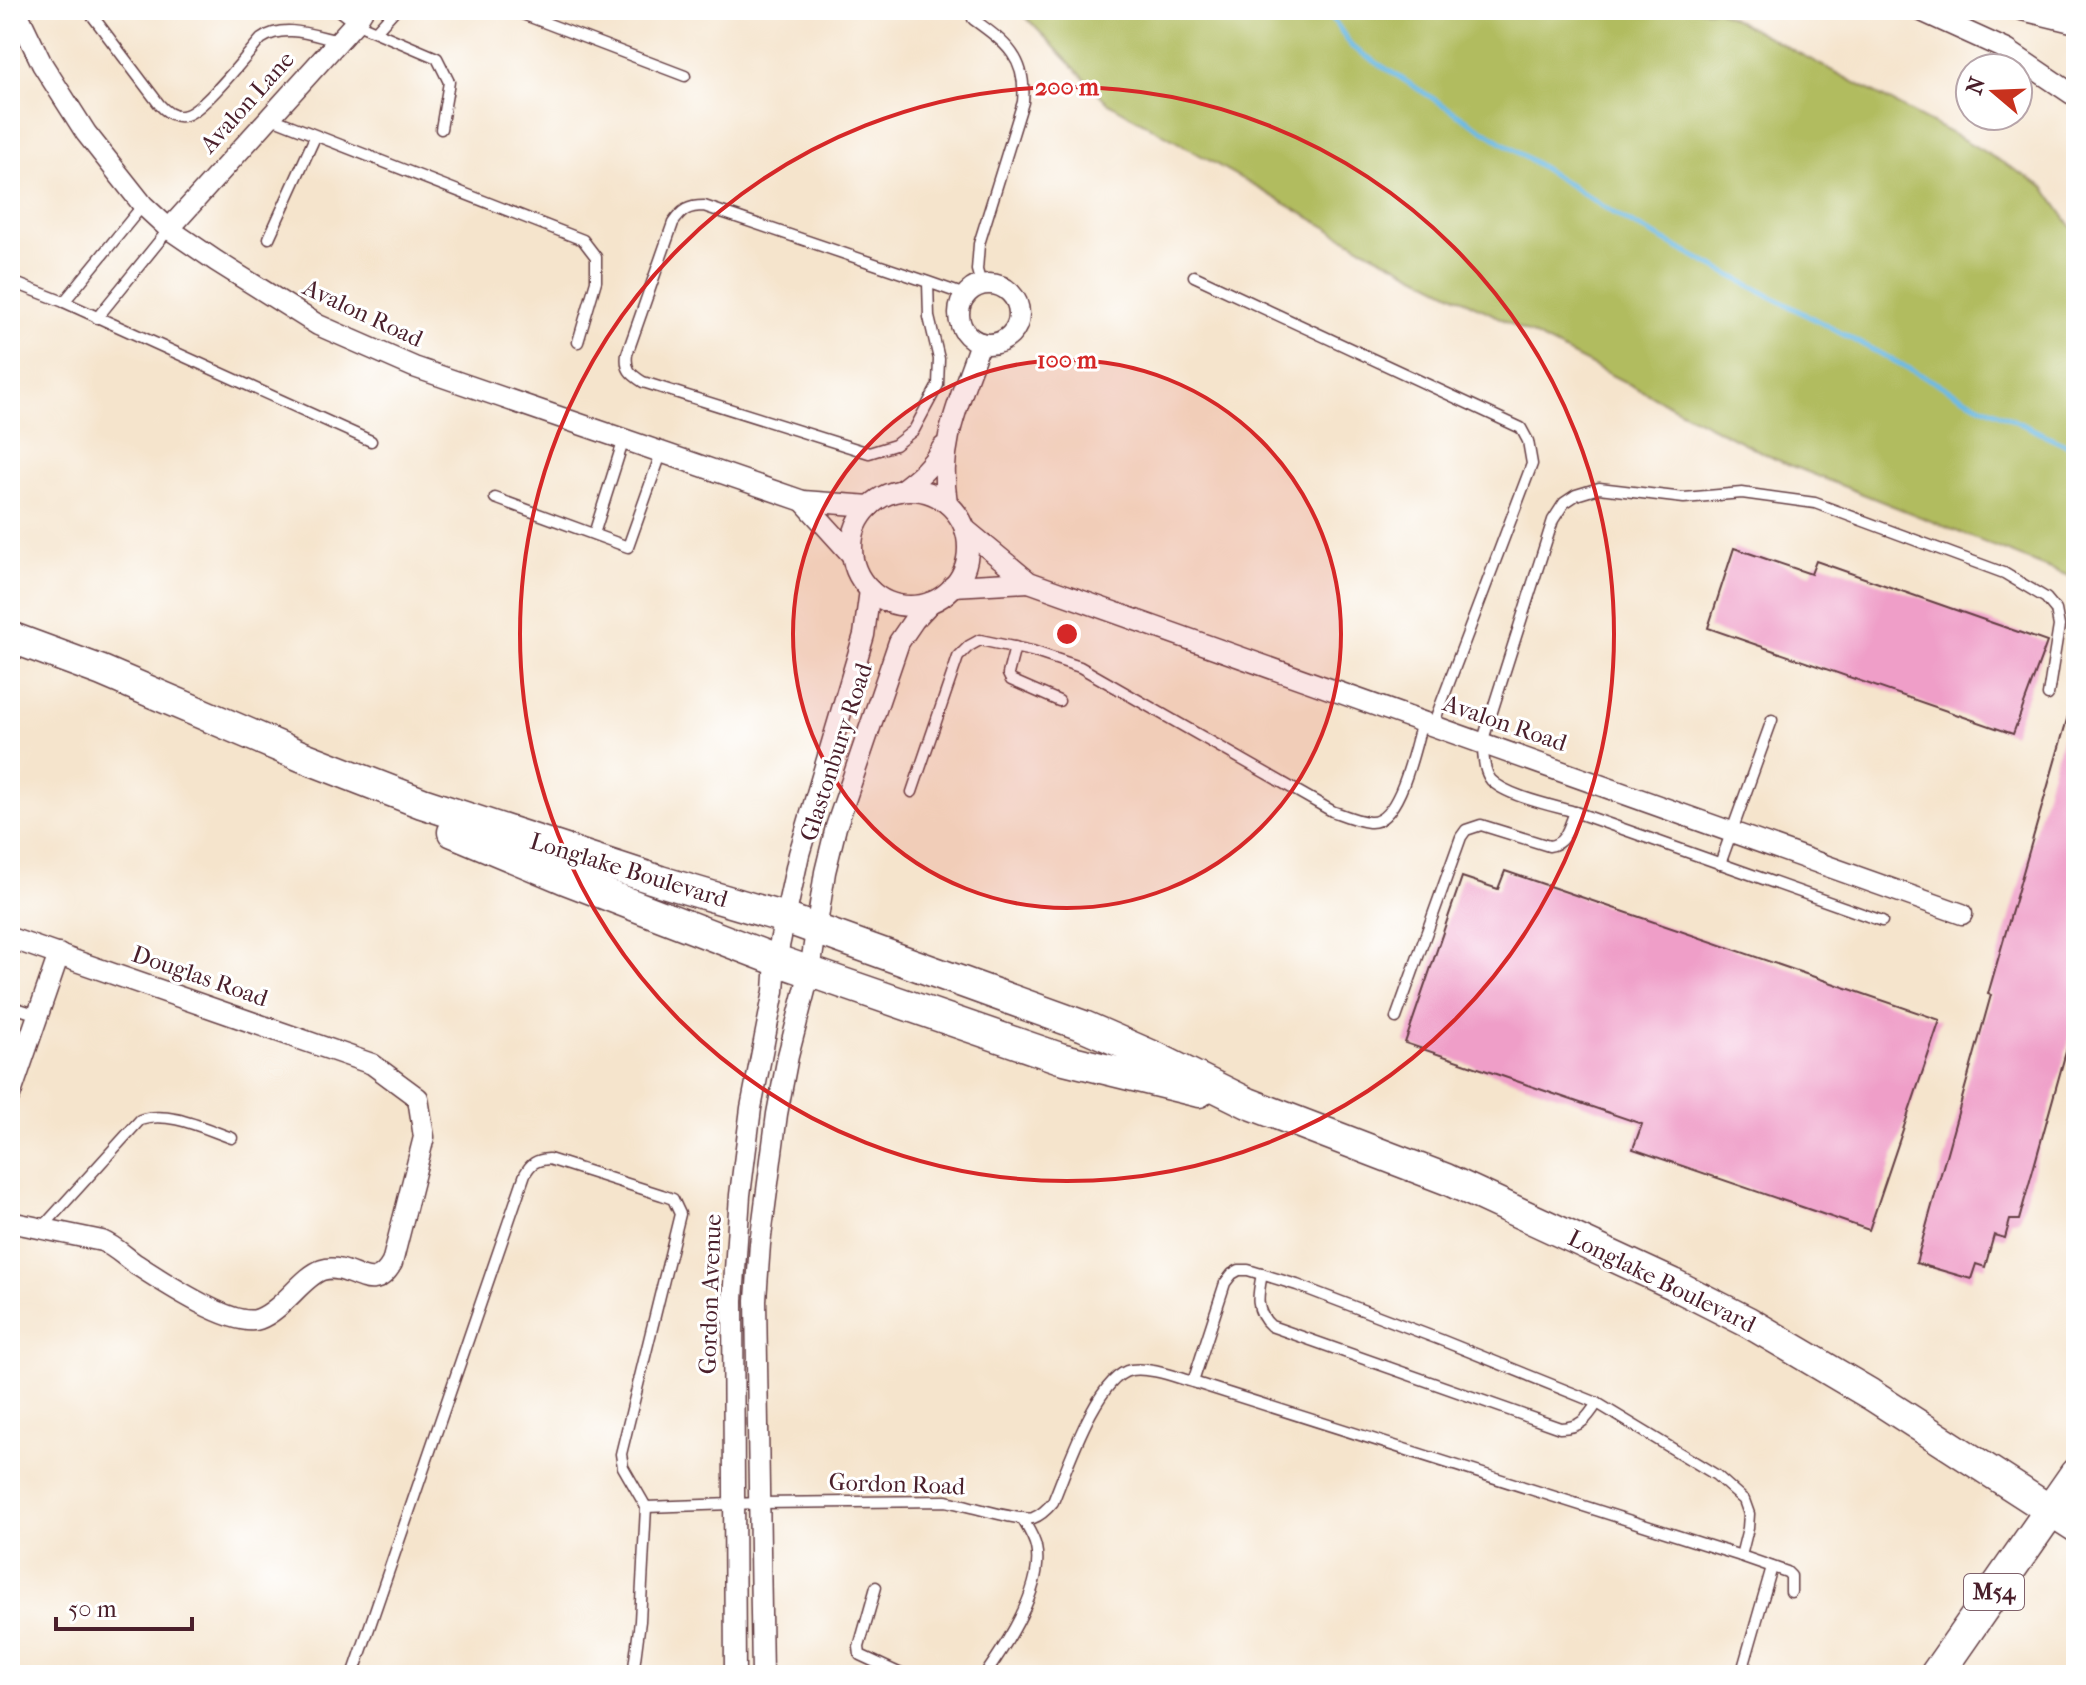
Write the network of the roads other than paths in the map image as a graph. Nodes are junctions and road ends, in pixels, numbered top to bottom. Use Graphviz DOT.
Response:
graph roads {
  1 [pos="16,10"];
  2 [pos="88,10"];
  3 [pos="395,10"];
  4 [pos="512,10"];
  5 [pos="1919,10"];
  6 [pos="2022,10"];
  7 [pos="352,14"];
  8 [pos="2073,18"];
  9 [pos="973,19"];
  10 [pos="376,31"];
  11 [pos="338,41"];
  12 [pos="685,76"];
  13 [pos="2072,94"];
  14 [pos="269,117"];
  15 [pos="441,129"];
  16 [pos="315,137"];
  17 [pos="143,205"];
  18 [pos="169,229"];
  19 [pos="269,238"];
  20 [pos="1194,276"];
  21 [pos="10,281"];
  22 [pos="928,282"];
  23 [pos="973,290"];
  24 [pos="64,302"];
  25 [pos="97,318"];
  26 [pos="578,342"];
  27 [pos="980,343"];
  28 [pos="624,439"];
  29 [pos="947,440"];
  30 [pos="371,441"];
  31 [pos="662,451"];
  32 [pos="900,491"];
  33 [pos="495,498"];
  34 [pos="803,501"];
  35 [pos="947,503"];
  36 [pos="870,506"];
  37 [pos="965,529"];
  38 [pos="594,534"];
  39 [pos="852,555"];
  40 [pos="1029,582"];
  41 [pos="953,586"];
  42 [pos="870,590"];
  43 [pos="930,603"];
  44 [pos="10,637"];
  45 [pos="10,647"];
  46 [pos="1015,647"];
  47 [pos="2048,695"];
  48 [pos="1059,701"];
  49 [pos="1772,720"];
  50 [pos="1427,723"];
  51 [pos="1482,743"];
  52 [pos="912,792"];
  53 [pos="1575,812"];
  54 [pos="1731,831"];
  55 [pos="1720,864"];
  56 [pos="1962,914"];
  57 [pos="785,918"];
  58 [pos="1882,921"];
  59 [pos="815,929"];
  60 [pos="10,938"];
  61 [pos="59,954"];
  62 [pos="776,960"];
  63 [pos="810,971"];
  64 [pos="10,1006"];
  65 [pos="38,1015"];
  66 [pos="1396,1018"];
  67 [pos="10,1096"];
  68 [pos="1248,1103"];
  69 [pos="232,1138"];
  70 [pos="10,1222"];
  71 [pos="39,1230"];
  72 [pos="1262,1274"];
  73 [pos="1193,1382"];
  74 [pos="1597,1403"];
  75 [pos="2076,1474"];
  76 [pos="760,1503"];
  77 [pos="733,1505"];
  78 [pos="646,1507"];
  79 [pos="1022,1518"];
  80 [pos="2063,1518"];
  81 [pos="1741,1556"];
  82 [pos="1772,1567"];
  83 [pos="876,1587"];
  84 [pos="1791,1592"];
  85 [pos="353,1675"];
  86 [pos="633,1675"];
  87 [pos="735,1675"];
  88 [pos="762,1675"];
  89 [pos="903,1675"];
  90 [pos="985,1675"];
  91 [pos="1741,1675"];
  92 [pos="1936,1675"];
  1 -- 17 [label="street, Avalon Road"];
  2 -- 11 [label="lane"];
  3 -- 10 [label="lane"];
  4 -- 12 [label="lane"];
  5 -- 13 [label="street"];
  6 -- 8 [label="street"];
  7 -- 10 [label="lane"];
  7 -- 11 [label="street, Avalon Lane"];
  9 -- 23 [label="lane"];
  10 -- 15 [label="lane"];
  11 -- 14 [label="street, Avalon Lane"];
  14 -- 16 [label="lane"];
  14 -- 18 [label="street, Avalon Lane"];
  16 -- 19 [label="lane"];
  16 -- 26 [label="lane"];
  17 -- 18 [label="street, Avalon Road"];
  17 -- 24 [label="lane"];
  18 -- 25 [label="lane"];
  18 -- 28 [label="street, Avalon Road"];
  20 -- 50 [label="lane"];
  21 -- 24 [label="lane"];
  22 -- 22 [label="lane"];
  22 -- 23 [label="lane"];
  23 -- 27 [label="street"];
  23 -- 27 [label="street"];
  24 -- 25 [label="lane"];
  25 -- 30 [label="lane"];
  27 -- 29 [label="street"];
  28 -- 31 [label="street, Avalon Road"];
  28 -- 38 [label="lane"];
  29 -- 32 [label="street"];
  29 -- 35 [label="street"];
  31 -- 34 [label="street, Avalon Road"];
  31 -- 38 [label="lane"];
  32 -- 35 [label="street"];
  32 -- 36 [label="street"];
  33 -- 38 [label="lane"];
  34 -- 36 [label="street"];
  34 -- 39 [label="street"];
  35 -- 37 [label="street"];
  36 -- 39 [label="street"];
  37 -- 40 [label="street, Avalon Road"];
  37 -- 41 [label="street"];
  39 -- 42 [label="street"];
  40 -- 41 [label="street, Avalon Road"];
  40 -- 50 [label="street, Avalon Road"];
  41 -- 43 [label="street"];
  42 -- 43 [label="street"];
  42 -- 57 [label="street, Glastonbury Road"];
  43 -- 59 [label="street, Glastonbury Road"];
  44 -- 57 [label="main road, Longlake Boulevard"];
  45 -- 62 [label="main road, Longlake Boulevard"];
  46 -- 48 [label="lane"];
  46 -- 50 [label="lane"];
  46 -- 52 [label="lane"];
  47 -- 51 [label="lane"];
  49 -- 54 [label="lane"];
  50 -- 51 [label="street, Avalon Road"];
  51 -- 53 [label="lane"];
  51 -- 54 [label="street, Avalon Road"];
  53 -- 55 [label="lane"];
  53 -- 66 [label="lane"];
  54 -- 55 [label="lane"];
  54 -- 56 [label="street, Avalon Road"];
  55 -- 58 [label="lane"];
  57 -- 59 [label="main road, Longlake Boulevard"];
  57 -- 62 [label="street, Gordon Avenue"];
  59 -- 63 [label="street, Gordon Avenue"];
  59 -- 68 [label="main road, Longlake Boulevard"];
  60 -- 61 [label="street, Douglas Road"];
  61 -- 65 [label="street"];
  61 -- 71 [label="street, Douglas Road"];
  62 -- 63 [label="main road, Longlake Boulevard"];
  62 -- 77 [label="street, Gordon Avenue"];
  63 -- 68 [label="main road, Longlake Boulevard"];
  63 -- 76 [label="street, Gordon Avenue"];
  64 -- 65 [label="lane"];
  65 -- 67 [label="street"];
  68 -- 80 [label="main road, Longlake Boulevard"];
  69 -- 71 [label="lane"];
  70 -- 71 [label="street"];
  72 -- 73 [label="lane"];
  72 -- 74 [label="lane"];
  72 -- 74 [label="lane"];
  73 -- 79 [label="lane"];
  73 -- 81 [label="lane"];
  74 -- 81 [label="lane"];
  75 -- 80 [label="main road, M54"];
  76 -- 77 [label="lane, Gordon Road"];
  76 -- 79 [label="lane, Gordon Road"];
  76 -- 88 [label="street, Gordon Avenue"];
  77 -- 78 [label="lane, Gordon Road"];
  77 -- 87 [label="street, Gordon Avenue"];
  78 -- 85 [label="lane"];
  78 -- 86 [label="lane"];
  79 -- 90 [label="lane"];
  80 -- 92 [label="main road, M54"];
  81 -- 82 [label="lane"];
  82 -- 84 [label="lane"];
  82 -- 91 [label="lane"];
  83 -- 89 [label="lane"];
}
